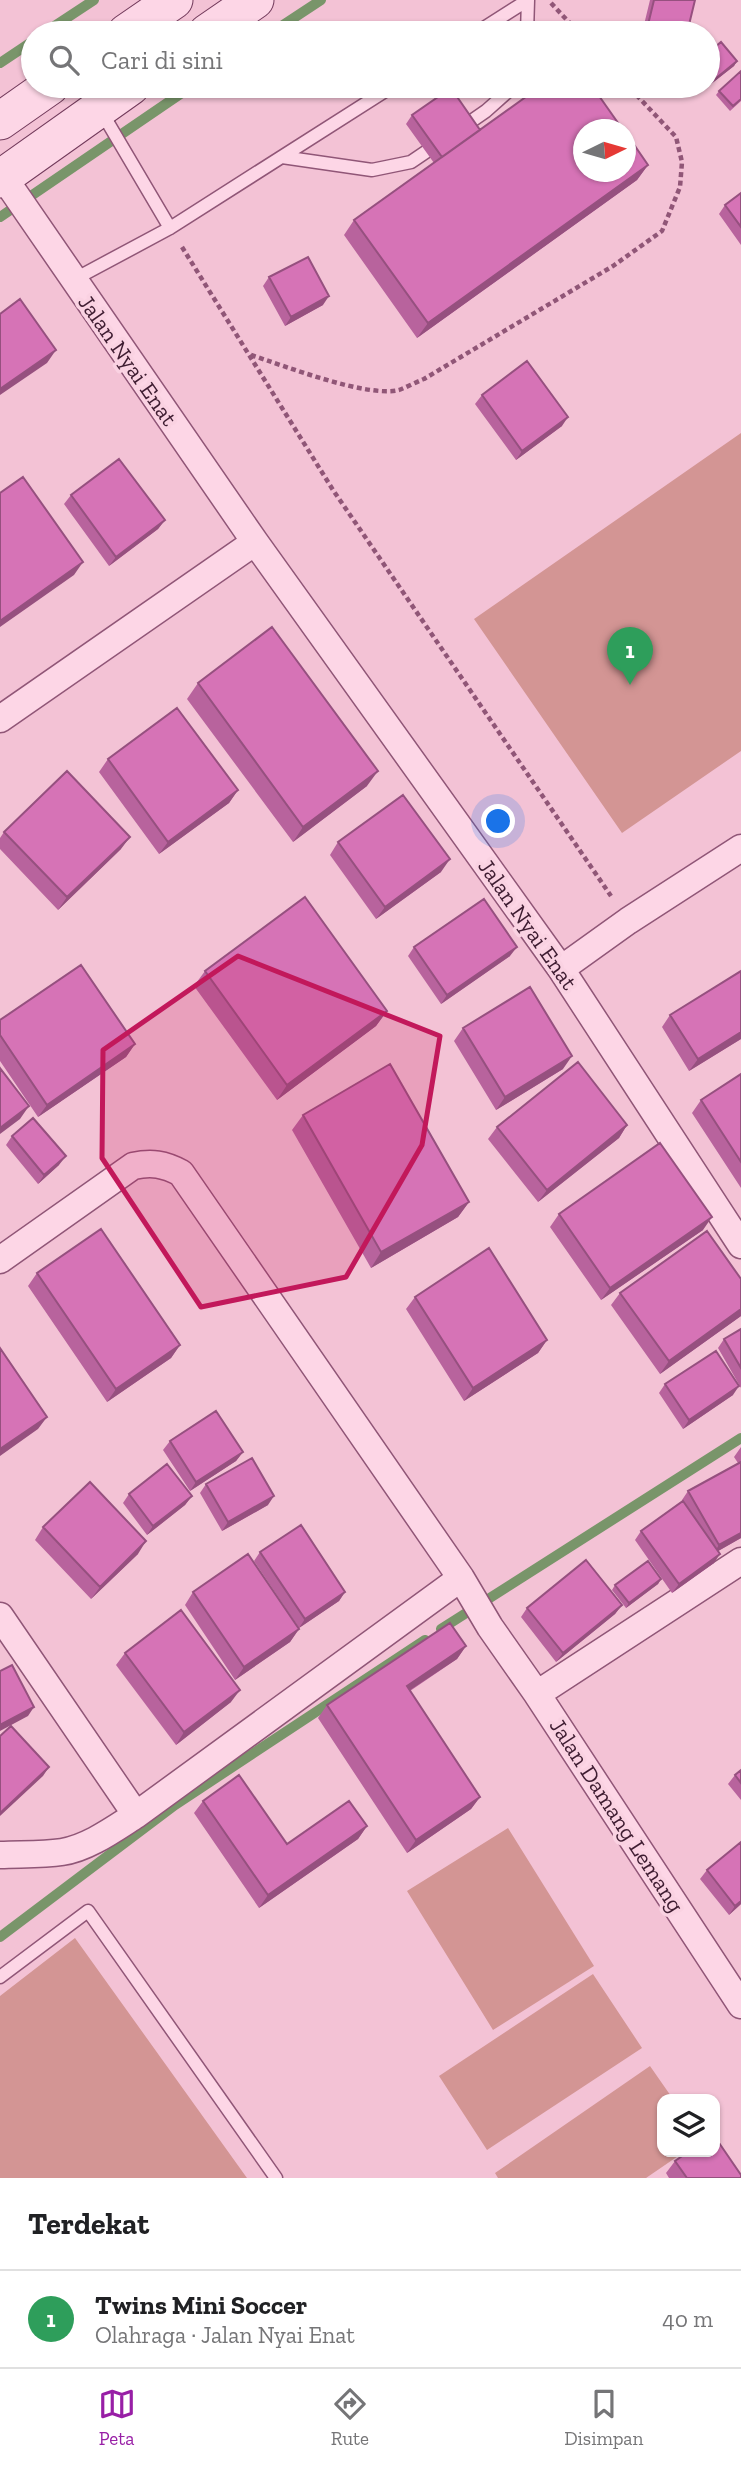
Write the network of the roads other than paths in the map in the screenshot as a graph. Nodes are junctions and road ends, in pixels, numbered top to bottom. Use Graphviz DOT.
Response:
graph roads {
  1 [pos="174,0"];
  2 [pos="255,0"];
  3 [pos="528,0"];
  4 [pos="143,21"];
  5 [pos="224,21"];
  6 [pos="495,21"];
  7 [pos="527,21"];
  8 [pos="33,98"];
  9 [pos="114,98"];
  10 [pos="375,98"];
  11 [pos="501,98"];
  12 [pos="99,108"];
  13 [pos="0,121"];
  14 [pos="282,157"];
  15 [pos="1,176"];
  16 [pos="170,228"];
  17 [pos="73,281"];
  18 [pos="255,542"];
  19 [pos="0,719"];
  20 [pos="741,848"];
  21 [pos="561,969"];
  22 [pos="741,1245"];
  23 [pos="0,1260"];
  24 [pos="741,1561"];
  25 [pos="466,1586"];
  26 [pos="0,1616"];
  27 [pos="537,1694"];
  28 [pos="136,1815"];
  29 [pos="0,1856"];
  30 [pos="0,1977"];
  31 [pos="741,2005"];
  32 [pos="276,2178"];
  1 -- 4 [label="main road"];
  2 -- 5 [label="main road"];
  3 -- 6 [label="lane"];
  3 -- 7 [label="lane"];
  8 -- 13 [label="main road"];
  9 -- 12 [label="main road"];
  10 -- 14 [label="lane"];
  11 -- 14 [label="lane"];
  12 -- 15 [label="main road"];
  12 -- 16 [label="lane"];
  14 -- 16 [label="lane"];
  15 -- 17 [label="street, Jalan Nyai Enat"];
  16 -- 17 [label="lane"];
  17 -- 18 [label="street, Jalan Nyai Enat"];
  18 -- 19 [label="street"];
  18 -- 21 [label="street, Jalan Nyai Enat"];
  20 -- 21 [label="street"];
  21 -- 22 [label="street, Jalan Nyai Enat"];
  23 -- 25 [label="street, Jalan Damang Lemang"];
  24 -- 27 [label="street"];
  25 -- 27 [label="street, Jalan Damang Lemang"];
  25 -- 28 [label="street"];
  26 -- 28 [label="street"];
  27 -- 31 [label="street, Jalan Damang Lemang"];
  28 -- 29 [label="street"];
  30 -- 32 [label="lane"];
}
